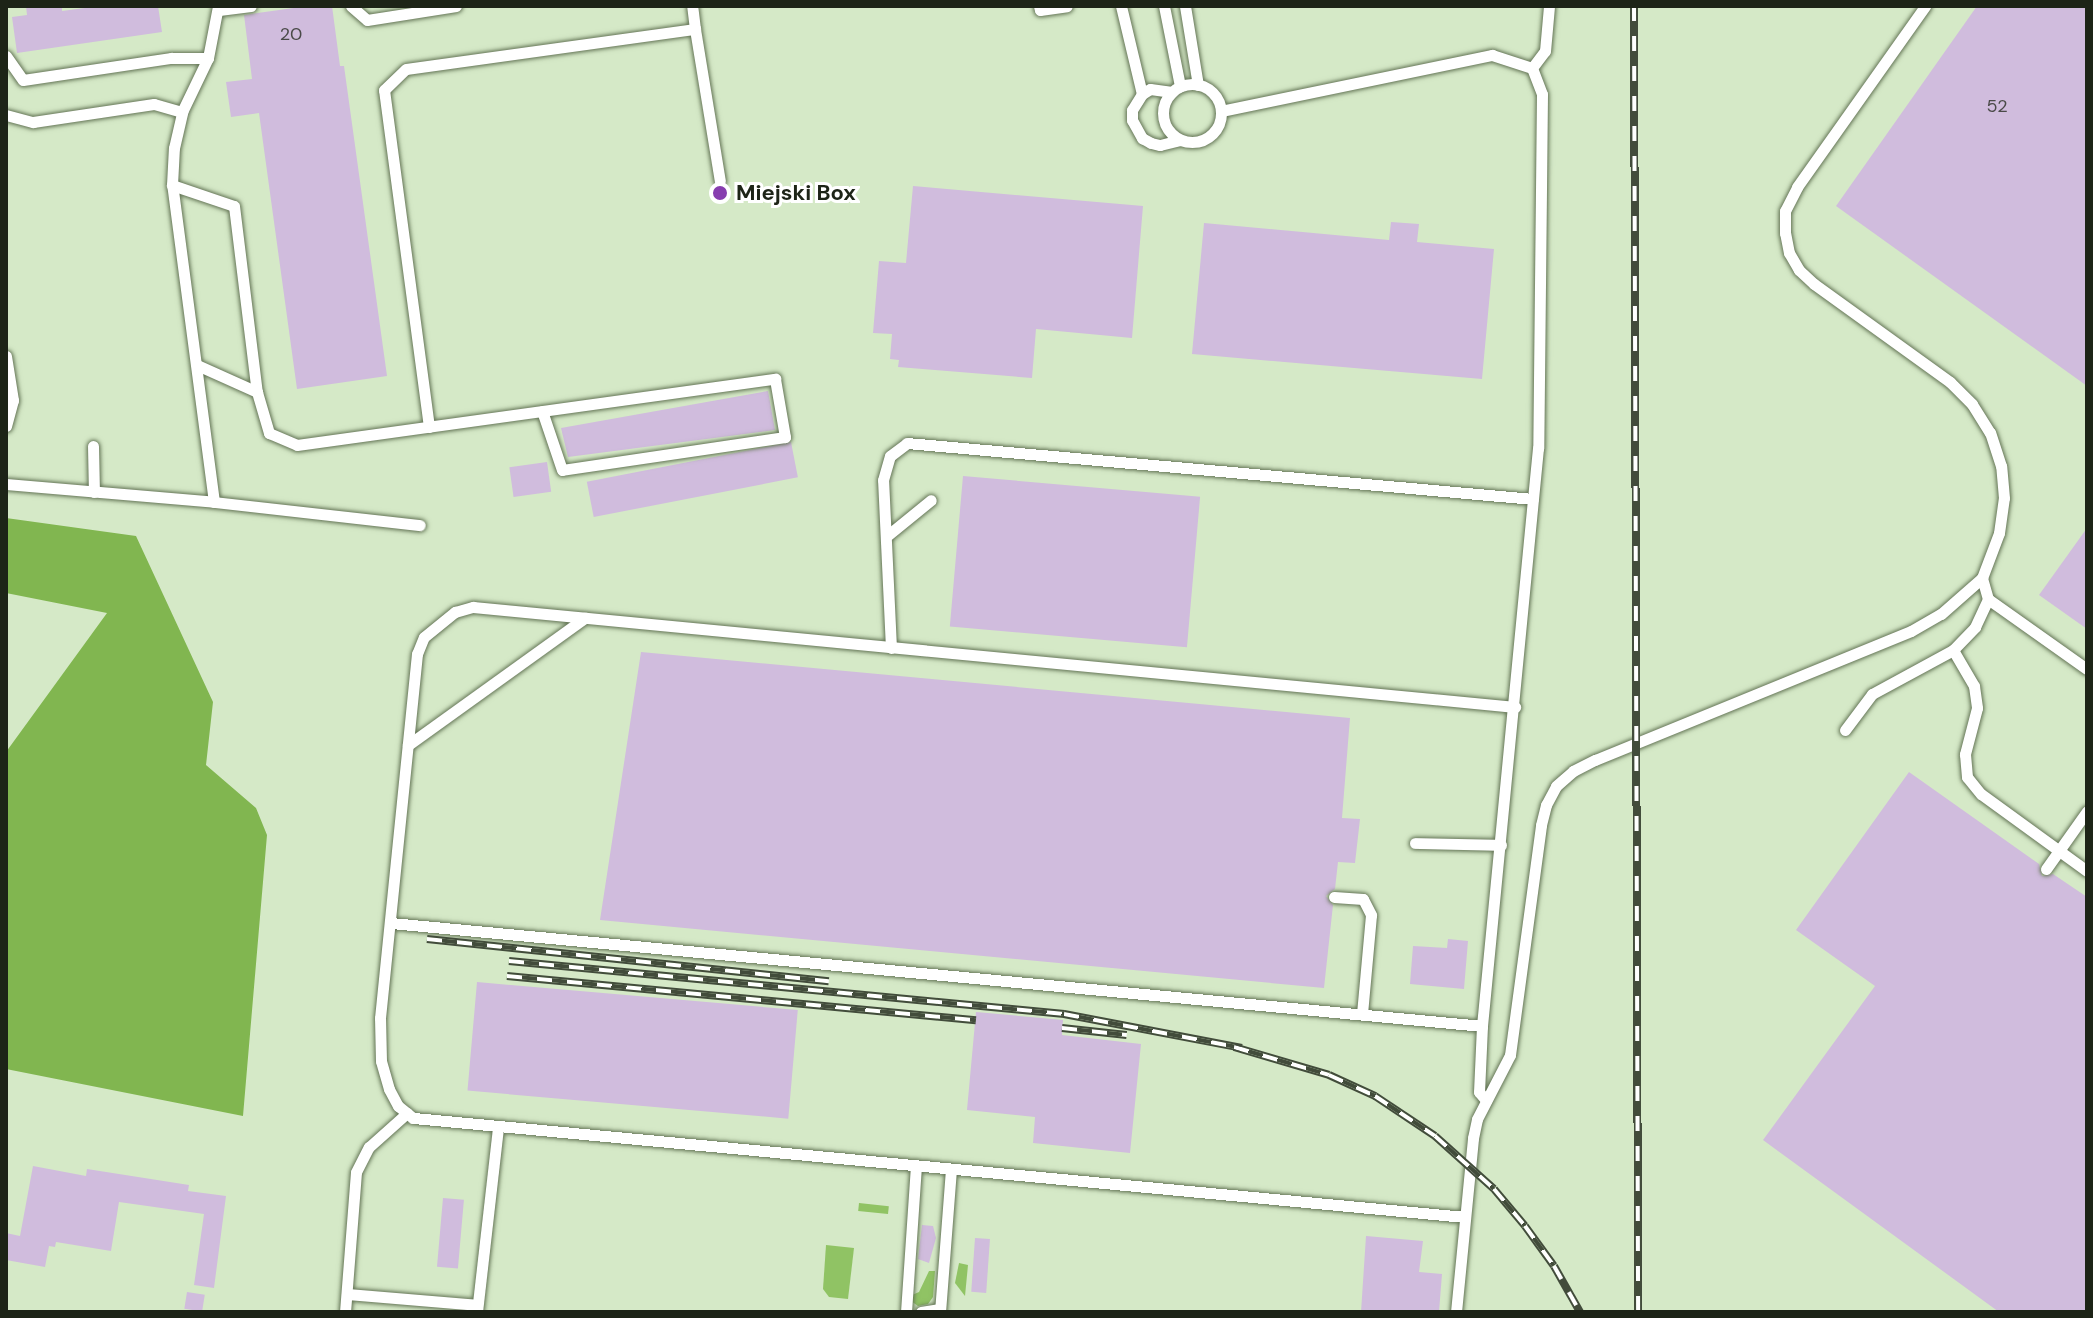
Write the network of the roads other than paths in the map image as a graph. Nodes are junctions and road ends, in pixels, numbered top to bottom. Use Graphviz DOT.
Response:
graph roads {
  1 [pos="251,6"];
  2 [pos="351,6"];
  3 [pos="456,6"];
  4 [pos="692,6"];
  5 [pos="1039,6"];
  6 [pos="1067,6"];
  7 [pos="1121,6"];
  8 [pos="1164,6"];
  9 [pos="1185,6"];
  10 [pos="1549,6"];
  11 [pos="1925,6"];
  12 [pos="218,8"];
  13 [pos="695,29"];
  14 [pos="6,56"];
  15 [pos="208,58"];
  16 [pos="1532,68"];
  17 [pos="1198,85"];
  18 [pos="1176,89"];
  19 [pos="1142,94"];
  20 [pos="1221,111"];
  21 [pos="182,112"];
  22 [pos="6,115"];
  23 [pos="1180,140"];
  24 [pos="720,181"];
  25 [pos="172,185"];
  26 [pos="6,356"];
  27 [pos="197,365"];
  28 [pos="257,392"];
  29 [pos="542,411"];
  30 [pos="6,426"];
  31 [pos="429,427"];
  32 [pos="93,446"];
  33 [pos="6,484"];
  34 [pos="94,492"];
  35 [pos="1533,499"];
  36 [pos="931,500"];
  37 [pos="214,502"];
  38 [pos="420,525"];
  39 [pos="888,535"];
  40 [pos="1982,578"];
  41 [pos="1988,599"];
  42 [pos="585,618"];
  43 [pos="891,648"];
  44 [pos="1953,650"];
  45 [pos="2087,669"];
  46 [pos="1515,707"];
  47 [pos="1845,730"];
  48 [pos="408,745"];
  49 [pos="2087,811"];
  50 [pos="1415,843"];
  51 [pos="1501,845"];
  52 [pos="2059,851"];
  53 [pos="2046,869"];
  54 [pos="2087,871"];
  55 [pos="1334,897"];
  56 [pos="391,923"];
  57 [pos="1362,1014"];
  58 [pos="1482,1026"];
  59 [pos="1486,1100"];
  60 [pos="407,1113"];
  61 [pos="498,1127"];
  62 [pos="916,1166"];
  63 [pos="951,1169"];
  64 [pos="1465,1217"];
  65 [pos="347,1294"];
  66 [pos="477,1308"];
  67 [pos="940,1310"];
  68 [pos="345,1312"];
  69 [pos="906,1312"];
  70 [pos="921,1312"];
  71 [pos="1456,1312"];
  1 -- 12 [label="lane"];
  2 -- 3 [label="lane"];
  4 -- 13 [label="lane"];
  5 -- 6 [label="lane"];
  7 -- 19 [label="lane"];
  8 -- 18 [label="lane"];
  9 -- 17 [label="lane"];
  10 -- 16 [label="lane"];
  11 -- 40 [label="lane"];
  12 -- 15 [label="lane"];
  13 -- 24 [label="lane"];
  13 -- 31 [label="lane"];
  14 -- 15 [label="lane"];
  15 -- 21 [label="lane"];
  16 -- 20 [label="lane"];
  16 -- 35 [label="lane"];
  17 -- 18 [label="lane"];
  17 -- 20 [label="lane"];
  18 -- 19 [label="lane"];
  18 -- 23 [label="lane"];
  19 -- 23 [label="lane"];
  20 -- 23 [label="lane"];
  21 -- 22 [label="lane"];
  21 -- 25 [label="lane"];
  25 -- 27 [label="lane"];
  25 -- 28 [label="lane"];
  26 -- 30 [label="lane"];
  27 -- 28 [label="lane"];
  27 -- 37 [label="lane"];
  28 -- 31 [label="lane"];
  29 -- 29 [label="lane"];
  29 -- 31 [label="lane"];
  32 -- 34 [label="lane"];
  33 -- 34 [label="lane"];
  34 -- 37 [label="lane"];
  35 -- 39 [label="lane"];
  35 -- 46 [label="lane"];
  36 -- 39 [label="lane"];
  37 -- 38 [label="lane"];
  39 -- 43 [label="lane"];
  40 -- 41 [label="lane"];
  40 -- 59 [label="lane"];
  41 -- 44 [label="lane"];
  41 -- 45 [label="lane"];
  42 -- 43 [label="lane"];
  42 -- 48 [label="lane"];
  42 -- 48 [label="lane"];
  43 -- 46 [label="lane"];
  44 -- 47 [label="lane"];
  44 -- 52 [label="lane"];
  46 -- 51 [label="lane"];
  48 -- 56 [label="lane"];
  49 -- 52 [label="lane"];
  50 -- 51 [label="lane"];
  51 -- 58 [label="lane"];
  52 -- 53 [label="lane"];
  52 -- 54 [label="lane"];
  55 -- 57 [label="lane"];
  56 -- 57 [label="lane"];
  56 -- 60 [label="lane"];
  57 -- 58 [label="lane"];
  58 -- 59 [label="lane"];
  59 -- 64 [label="lane"];
  60 -- 61 [label="lane"];
  60 -- 65 [label="lane"];
  61 -- 62 [label="lane"];
  61 -- 66 [label="lane"];
  62 -- 63 [label="lane"];
  62 -- 69 [label="lane"];
  63 -- 64 [label="lane"];
  63 -- 67 [label="lane"];
  64 -- 71 [label="lane"];
  65 -- 66 [label="lane"];
  65 -- 68 [label="lane"];
  67 -- 70 [label="lane"];
}
